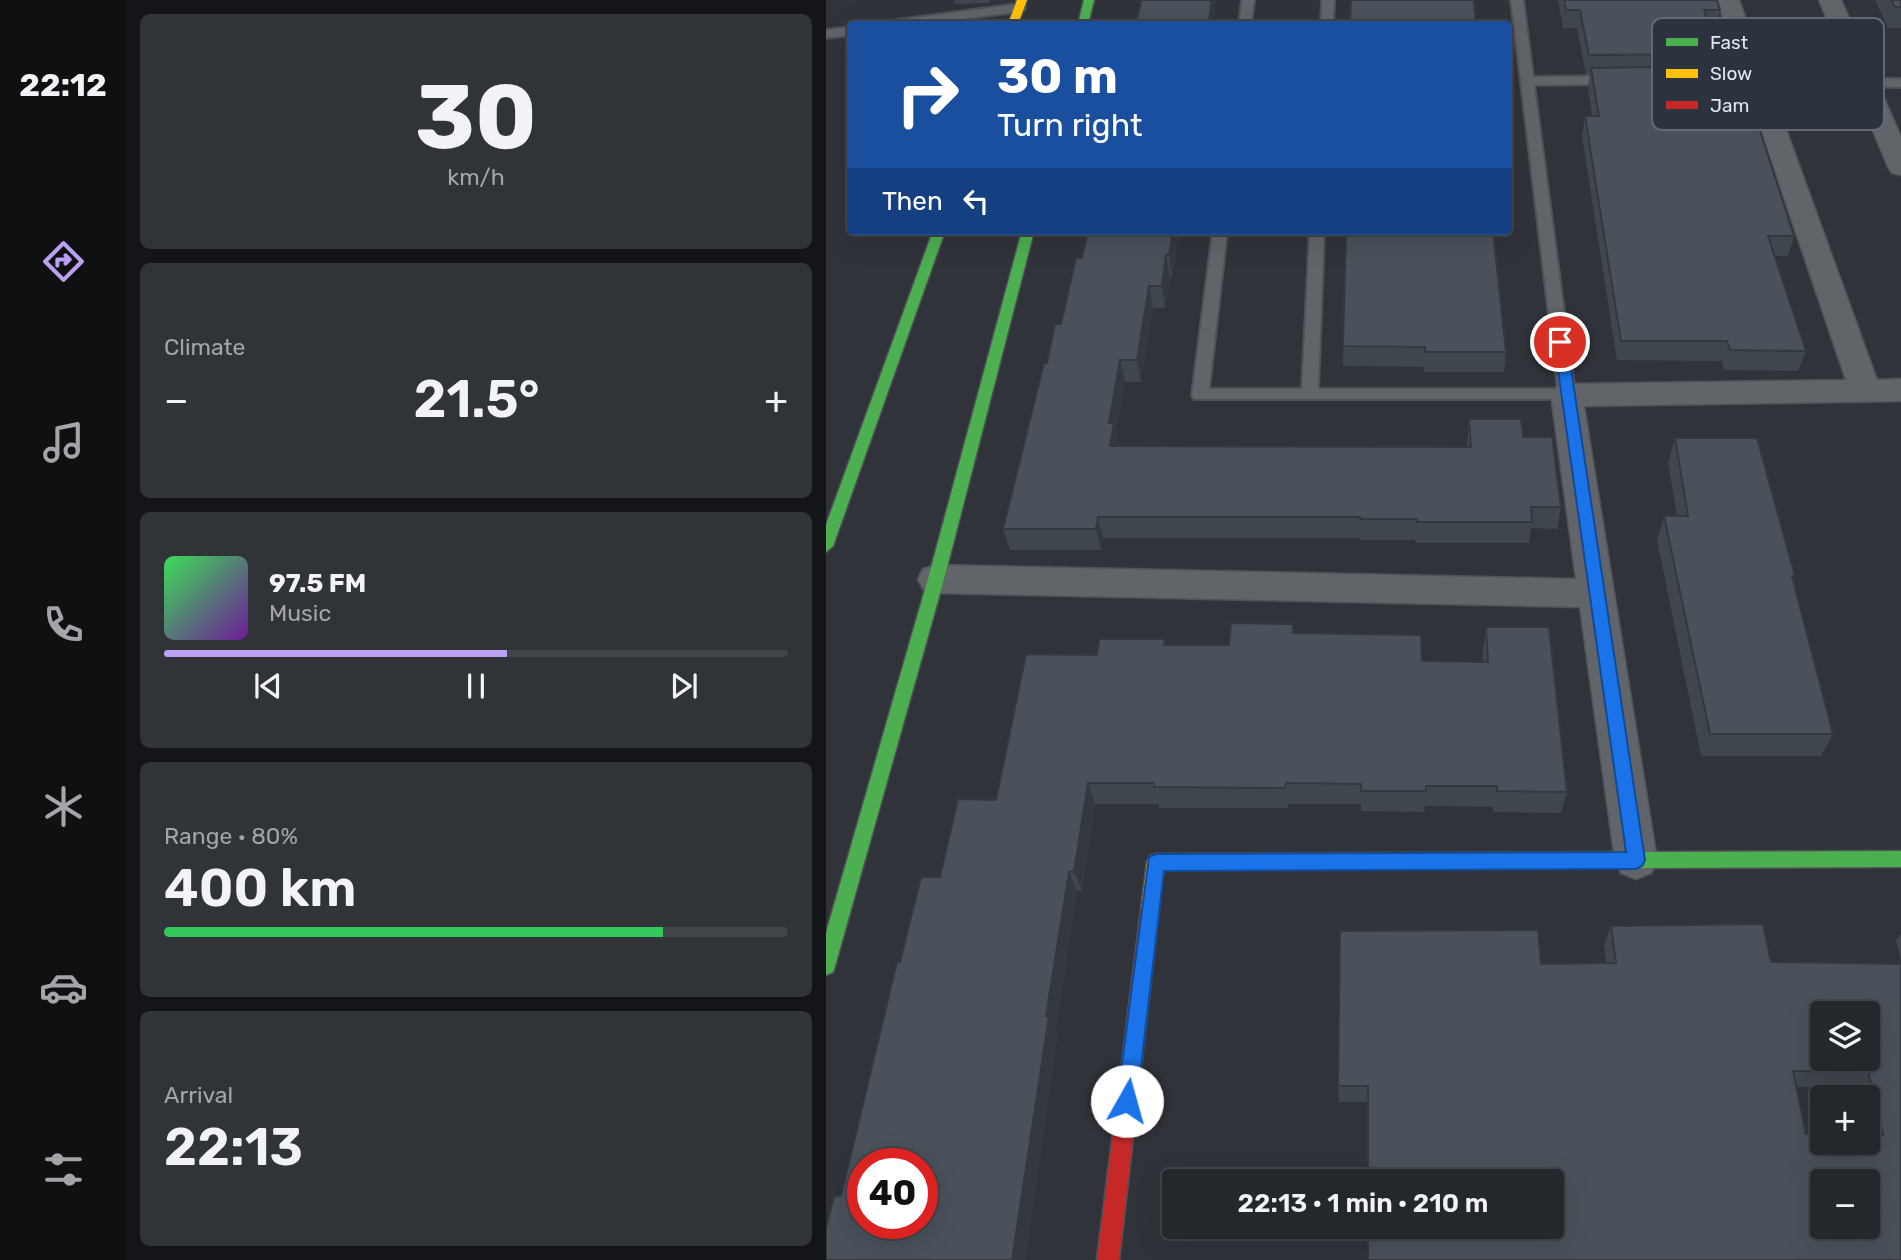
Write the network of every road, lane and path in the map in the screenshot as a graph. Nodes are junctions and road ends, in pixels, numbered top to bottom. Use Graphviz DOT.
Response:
graph roads {
  1 [pos="1089,0"];
  2 [pos="1248,0"];
  3 [pos="1328,0"];
  4 [pos="1517,0"];
  5 [pos="1728,0"];
  6 [pos="1830,0"];
  7 [pos="1021,4"];
  8 [pos="1734,18"];
  9 [pos="1837,18"];
  10 [pos="916,21"];
  11 [pos="1014,21"];
  12 [pos="1084,21"];
  13 [pos="1245,21"];
  14 [pos="1327,21"];
  15 [pos="847,31"];
  16 [pos="826,34"];
  17 [pos="1621,80"];
  18 [pos="1527,81"];
  19 [pos="1884,128"];
  20 [pos="1774,130"];
  21 [pos="1901,167"];
  22 [pos="938,235"];
  23 [pos="1027,235"];
  24 [pos="1220,235"];
  25 [pos="1317,235"];
  26 [pos="1865,390"];
  27 [pos="1901,390"];
  28 [pos="1310,395"];
  29 [pos="1567,395"];
  30 [pos="826,546"];
  31 [pos="936,579"];
  32 [pos="1598,593"];
  33 [pos="1901,859"];
  34 [pos="1636,860"];
  35 [pos="826,966"];
  36 [pos="1108,1260"];
  1 -- 12 [label="street"];
  2 -- 13 [label="lane"];
  3 -- 14 [label="lane"];
  4 -- 18 [label="lane"];
  5 -- 8 [label="street"];
  6 -- 9 [label="street"];
  7 -- 10 [label="lane"];
  7 -- 11 [label="street"];
  15 -- 16 [label="lane"];
  17 -- 18 [label="lane"];
  18 -- 29 [label="lane"];
  19 -- 21 [label="street"];
  20 -- 26 [label="street"];
  22 -- 30 [label="street"];
  23 -- 31 [label="street"];
  24 -- 28 [label="lane"];
  25 -- 28 [label="lane"];
  26 -- 27 [label="street"];
  26 -- 29 [label="street"];
  28 -- 29 [label="lane"];
  29 -- 32 [label="street"];
  31 -- 32 [label="street"];
  31 -- 35 [label="street"];
  32 -- 34 [label="street"];
  33 -- 34 [label="street"];
  34 -- 36 [label="street"];
}
